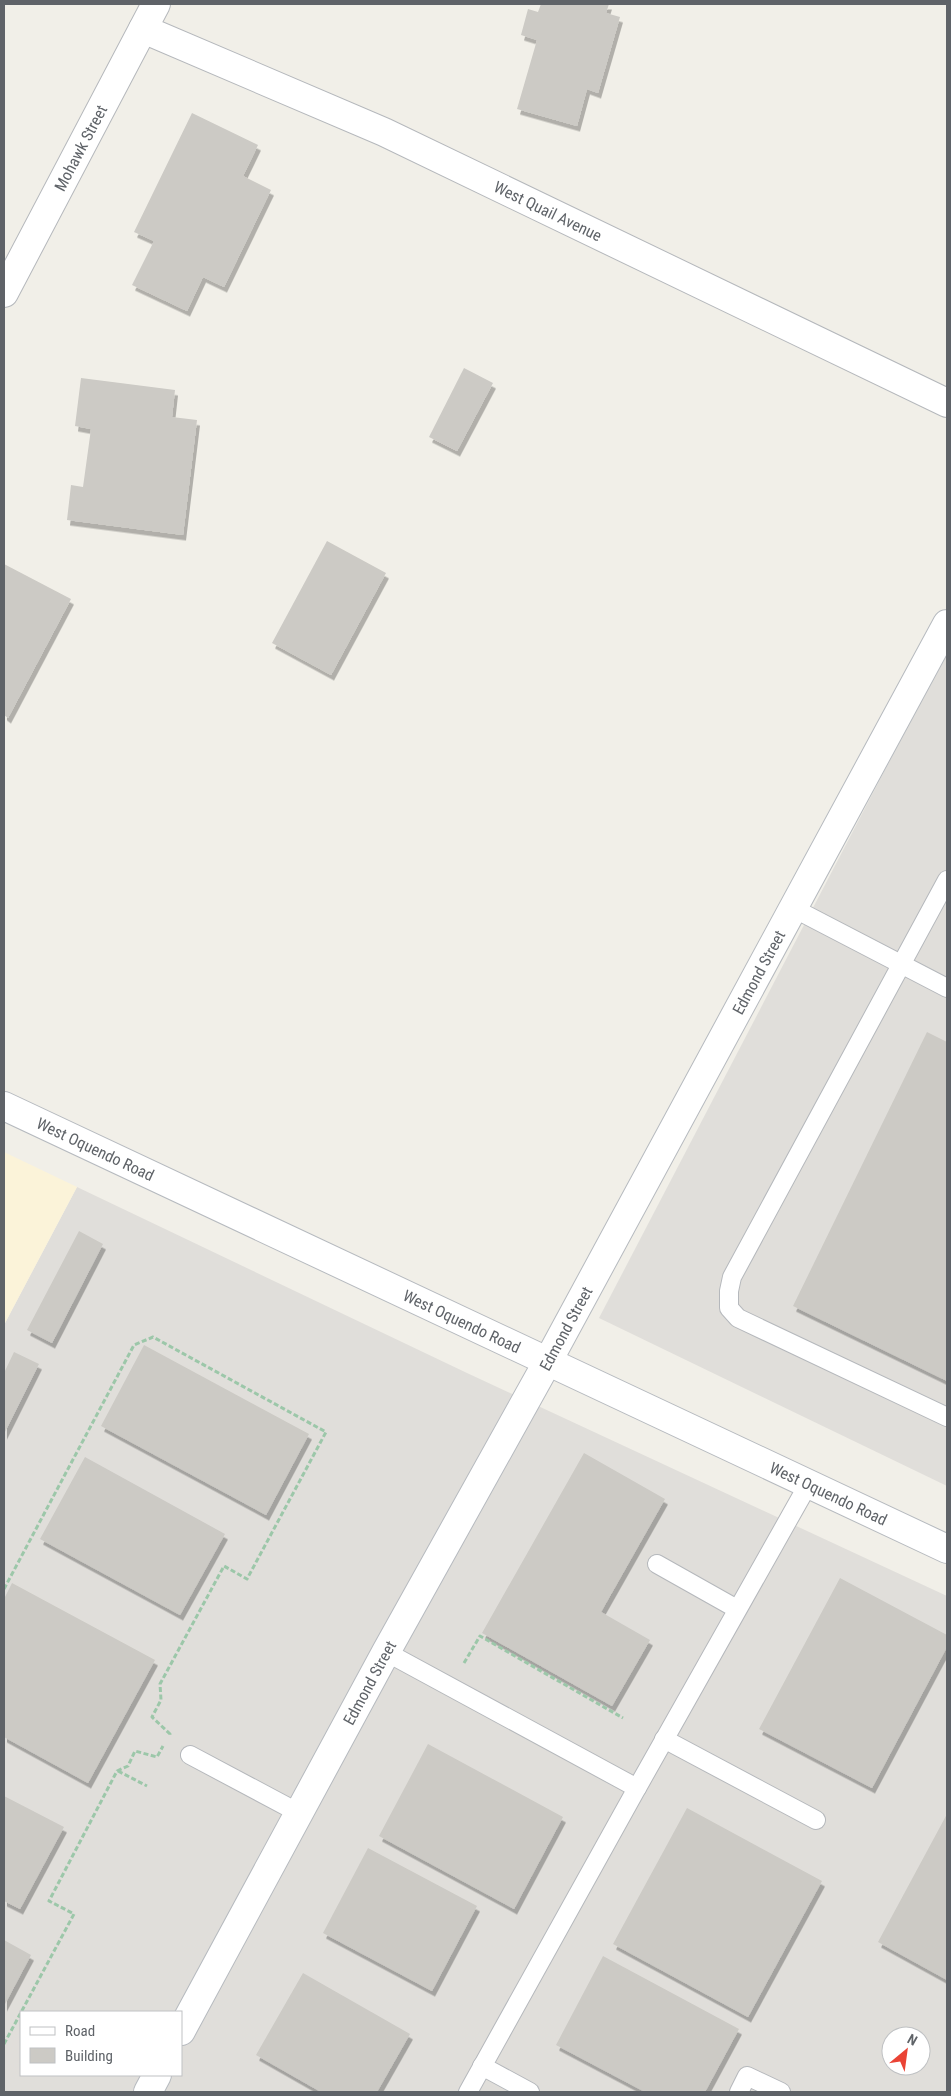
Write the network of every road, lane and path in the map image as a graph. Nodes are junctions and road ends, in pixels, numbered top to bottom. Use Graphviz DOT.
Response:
graph roads {
  1 [pos="156,4"];
  2 [pos="143,29"];
  3 [pos="4,293"];
  4 [pos="947,404"];
  5 [pos="947,624"];
  6 [pos="947,880"];
  7 [pos="793,908"];
  8 [pos="902,965"];
  9 [pos="947,988"];
  10 [pos="4,1106"];
  11 [pos="548,1360"];
  12 [pos="947,1417"];
  13 [pos="809,1483"];
  14 [pos="947,1548"];
  15 [pos="657,1564"];
  16 [pos="4,1589"];
  17 [pos="738,1609"];
  18 [pos="386,1652"];
  19 [pos="464,1663"];
  20 [pos="623,1718"];
  21 [pos="664,1739"];
  22 [pos="190,1755"];
  23 [pos="118,1771"];
  24 [pos="147,1786"];
  25 [pos="637,1788"];
  26 [pos="299,1813"];
  27 [pos="816,1820"];
  28 [pos="22,2011"];
  29 [pos="20,2014"];
  30 [pos="182,2029"];
  31 [pos="4,2044"];
  32 [pos="482,2066"];
  33 [pos="157,2076"];
  34 [pos="148,2092"];
  35 [pos="468,2092"];
  36 [pos="530,2092"];
  37 [pos="739,2092"];
  38 [pos="781,2092"];
  1 -- 2 [label="street, Mohawk Street"];
  2 -- 3 [label="street, Mohawk Street"];
  2 -- 4 [label="street, West Quail Avenue"];
  5 -- 7 [label="street, Edmond Street"];
  6 -- 8 [label="lane"];
  7 -- 8 [label="lane"];
  7 -- 11 [label="street, Edmond Street"];
  8 -- 9 [label="lane"];
  8 -- 12 [label="lane"];
  10 -- 11 [label="street, West Oquendo Road"];
  11 -- 13 [label="street, West Oquendo Road"];
  11 -- 18 [label="street, Edmond Street"];
  13 -- 14 [label="street, West Oquendo Road"];
  13 -- 17 [label="lane"];
  15 -- 17 [label="lane"];
  16 -- 23 [label="path"];
  17 -- 21 [label="lane"];
  18 -- 25 [label="lane"];
  18 -- 26 [label="street, Edmond Street"];
  19 -- 20 [label="path"];
  21 -- 25 [label="lane"];
  21 -- 27 [label="lane"];
  22 -- 26 [label="lane"];
  23 -- 24 [label="path"];
  23 -- 28 [label="path"];
  25 -- 32 [label="lane"];
  26 -- 30 [label="street, Edmond Street"];
  29 -- 31 [label="path"];
  32 -- 35 [label="lane"];
  32 -- 36 [label="lane"];
  33 -- 34 [label="street"];
  37 -- 38 [label="lane"];
}
